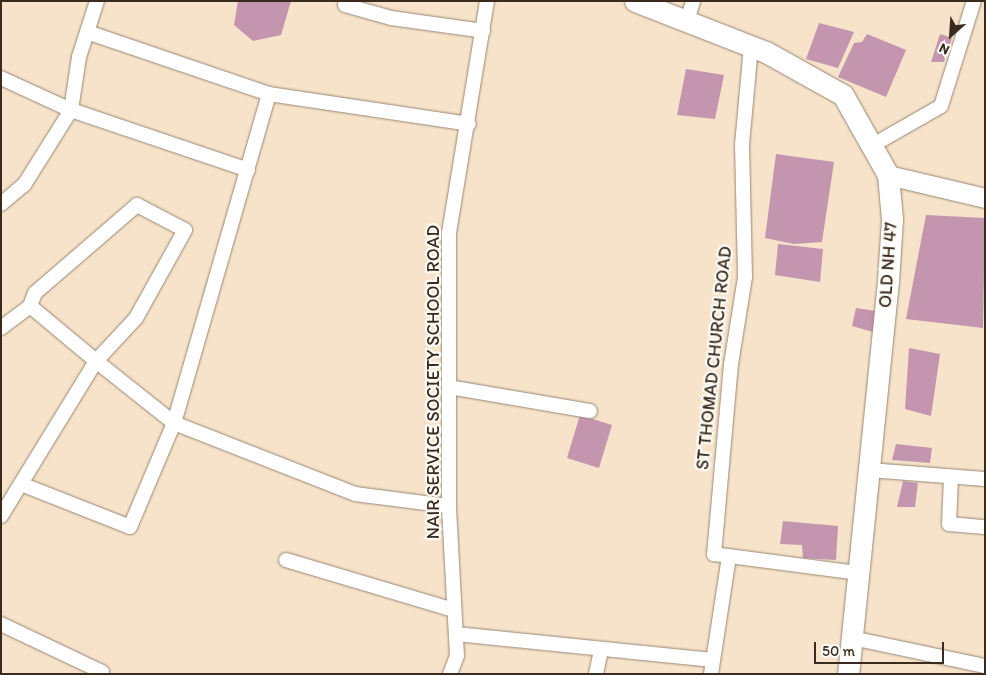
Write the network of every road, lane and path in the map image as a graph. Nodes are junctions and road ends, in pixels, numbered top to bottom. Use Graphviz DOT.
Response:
graph roads {
  1 [pos="97,1"];
  2 [pos="486,1"];
  3 [pos="635,1"];
  4 [pos="974,1"];
  5 [pos="345,5"];
  6 [pos="690,11"];
  7 [pos="483,31"];
  8 [pos="87,32"];
  9 [pos="751,46"];
  10 [pos="1,78"];
  11 [pos="269,94"];
  12 [pos="71,110"];
  13 [pos="469,124"];
  14 [pos="874,145"];
  15 [pos="248,170"];
  16 [pos="888,175"];
  17 [pos="985,198"];
  18 [pos="1,204"];
  19 [pos="30,306"];
  20 [pos="1,328"];
  21 [pos="96,361"];
  22 [pos="449,387"];
  23 [pos="590,411"];
  24 [pos="174,423"];
  25 [pos="869,470"];
  26 [pos="951,477"];
  27 [pos="985,479"];
  28 [pos="21,484"];
  29 [pos="448,506"];
  30 [pos="1,516"];
  31 [pos="985,527"];
  32 [pos="722,555"];
  33 [pos="286,560"];
  34 [pos="858,573"];
  35 [pos="454,610"];
  36 [pos="1,624"];
  37 [pos="456,634"];
  38 [pos="852,638"];
  39 [pos="601,650"];
  40 [pos="985,666"];
  41 [pos="712,667"];
  42 [pos="102,672"];
  43 [pos="450,674"];
  44 [pos="596,674"];
  45 [pos="848,674"];
  1 -- 8 [label="street"];
  2 -- 7 [label="street, NAIR SERVICE SOCIETY SCHOOL ROAD"];
  3 -- 6 [label="main road, OLD NH 47"];
  4 -- 14 [label="street"];
  5 -- 7 [label="street"];
  6 -- 9 [label="main road, OLD NH 47"];
  7 -- 13 [label="street, NAIR SERVICE SOCIETY SCHOOL ROAD"];
  8 -- 11 [label="street"];
  8 -- 12 [label="street"];
  9 -- 14 [label="main road, OLD NH 47"];
  9 -- 32 [label="street, ST THOMAD CHURCH ROAD"];
  10 -- 12 [label="street"];
  11 -- 13 [label="street"];
  11 -- 15 [label="street"];
  12 -- 15 [label="street"];
  12 -- 18 [label="street"];
  13 -- 22 [label="street, NAIR SERVICE SOCIETY SCHOOL ROAD"];
  14 -- 16 [label="main road, OLD NH 47"];
  15 -- 24 [label="street"];
  16 -- 17 [label="street"];
  16 -- 25 [label="main road, OLD NH 47"];
  19 -- 20 [label="street"];
  19 -- 21 [label="street"];
  19 -- 21 [label="street"];
  21 -- 24 [label="street"];
  21 -- 28 [label="street"];
  22 -- 23 [label="street"];
  22 -- 29 [label="street, NAIR SERVICE SOCIETY SCHOOL ROAD"];
  24 -- 28 [label="street"];
  24 -- 29 [label="street"];
  25 -- 26 [label="street"];
  25 -- 34 [label="main road, OLD NH 47"];
  26 -- 27 [label="street"];
  26 -- 31 [label="street"];
  28 -- 30 [label="street"];
  29 -- 35 [label="street, NAIR SERVICE SOCIETY SCHOOL ROAD"];
  32 -- 34 [label="street"];
  32 -- 41 [label="street, ST THOMAD CHURCH ROAD"];
  33 -- 35 [label="street"];
  34 -- 38 [label="main road, OLD NH 47"];
  35 -- 37 [label="street, NAIR SERVICE SOCIETY SCHOOL ROAD"];
  36 -- 42 [label="street"];
  37 -- 39 [label="street"];
  37 -- 43 [label="street, NAIR SERVICE SOCIETY SCHOOL ROAD"];
  38 -- 40 [label="street"];
  38 -- 45 [label="main road, OLD NH 47"];
  39 -- 41 [label="street"];
  39 -- 44 [label="street"];
}
